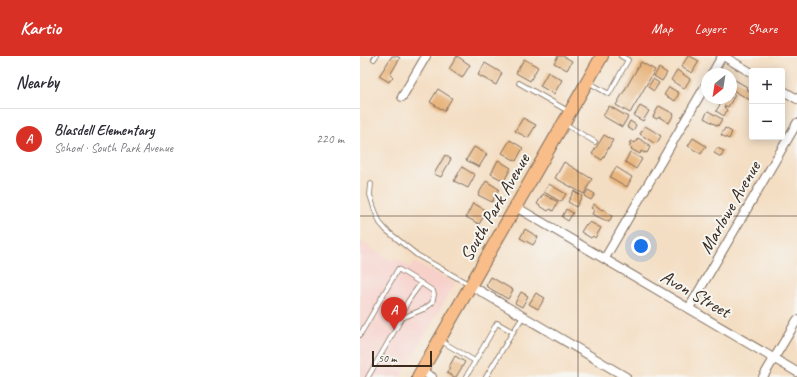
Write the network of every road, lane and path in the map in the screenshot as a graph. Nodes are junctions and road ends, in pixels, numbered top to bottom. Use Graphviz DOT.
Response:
graph roads {
  1 [pos="426,56"];
  2 [pos="602,56"];
  3 [pos="621,56"];
  4 [pos="723,56"];
  5 [pos="716,68"];
  6 [pos="749,71"];
  7 [pos="588,81"];
  8 [pos="520,83"];
  9 [pos="785,92"];
  10 [pos="701,93"];
  11 [pos="402,97"];
  12 [pos="797,99"];
  13 [pos="570,112"];
  14 [pos="564,123"];
  15 [pos="797,123"];
  16 [pos="595,142"];
  17 [pos="371,184"];
  18 [pos="516,207"];
  19 [pos="605,258"];
  20 [pos="421,283"];
  21 [pos="470,285"];
  22 [pos="689,308"];
  23 [pos="523,317"];
  24 [pos="402,318"];
  25 [pos="797,320"];
  26 [pos="513,332"];
  27 [pos="360,336"];
  28 [pos="439,340"];
  29 [pos="774,358"];
  30 [pos="475,361"];
  31 [pos="797,372"];
  32 [pos="423,375"];
  33 [pos="368,377"];
  34 [pos="466,377"];
  35 [pos="486,377"];
  36 [pos="626,377"];
  37 [pos="764,377"];
  1 -- 11 [label="street"];
  2 -- 7 [label="main road, South Park Avenue"];
  3 -- 7 [label="lane"];
  4 -- 5 [label="street"];
  4 -- 6 [label="street"];
  7 -- 13 [label="main road, South Park Avenue"];
  8 -- 13 [label="lane"];
  9 -- 12 [label="street"];
  10 -- 19 [label="street"];
  13 -- 14 [label="main road, South Park Avenue"];
  14 -- 16 [label="lane"];
  14 -- 18 [label="main road, South Park Avenue"];
  15 -- 22 [label="street, Marlowe Avenue"];
  17 -- 21 [label="lane"];
  18 -- 19 [label="street, Avon Street"];
  18 -- 21 [label="main road, South Park Avenue"];
  19 -- 22 [label="street, Avon Street"];
  20 -- 24 [label="lane"];
  20 -- 24 [label="lane"];
  20 -- 27 [label="lane"];
  21 -- 23 [label="street"];
  21 -- 28 [label="main road, South Park Avenue"];
  22 -- 29 [label="street, Avon Street"];
  23 -- 26 [label="lane"];
  23 -- 36 [label="street"];
  24 -- 33 [label="lane"];
  25 -- 29 [label="street"];
  26 -- 30 [label="lane"];
  26 -- 35 [label="lane"];
  28 -- 30 [label="lane"];
  28 -- 32 [label="main road, South Park Avenue"];
  29 -- 31 [label="street, Avon Street"];
  29 -- 37 [label="street"];
  30 -- 34 [label="lane"];
}
